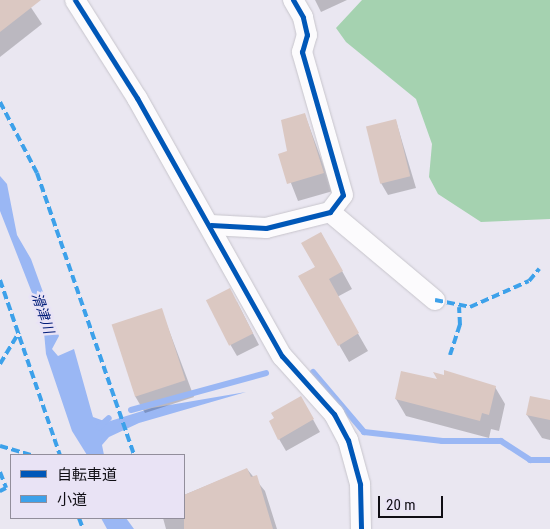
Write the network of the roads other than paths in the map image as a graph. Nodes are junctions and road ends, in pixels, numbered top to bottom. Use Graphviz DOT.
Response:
graph roads {
  1 [pos="74,0"];
  2 [pos="293,0"];
  3 [pos="330,212"];
  4 [pos="212,225"];
  5 [pos="435,300"];
  6 [pos="361,529"];
  1 -- 4 [label="street"];
  2 -- 3 [label="street"];
  3 -- 4 [label="street"];
  3 -- 5 [label="street"];
  4 -- 6 [label="street"];
}
